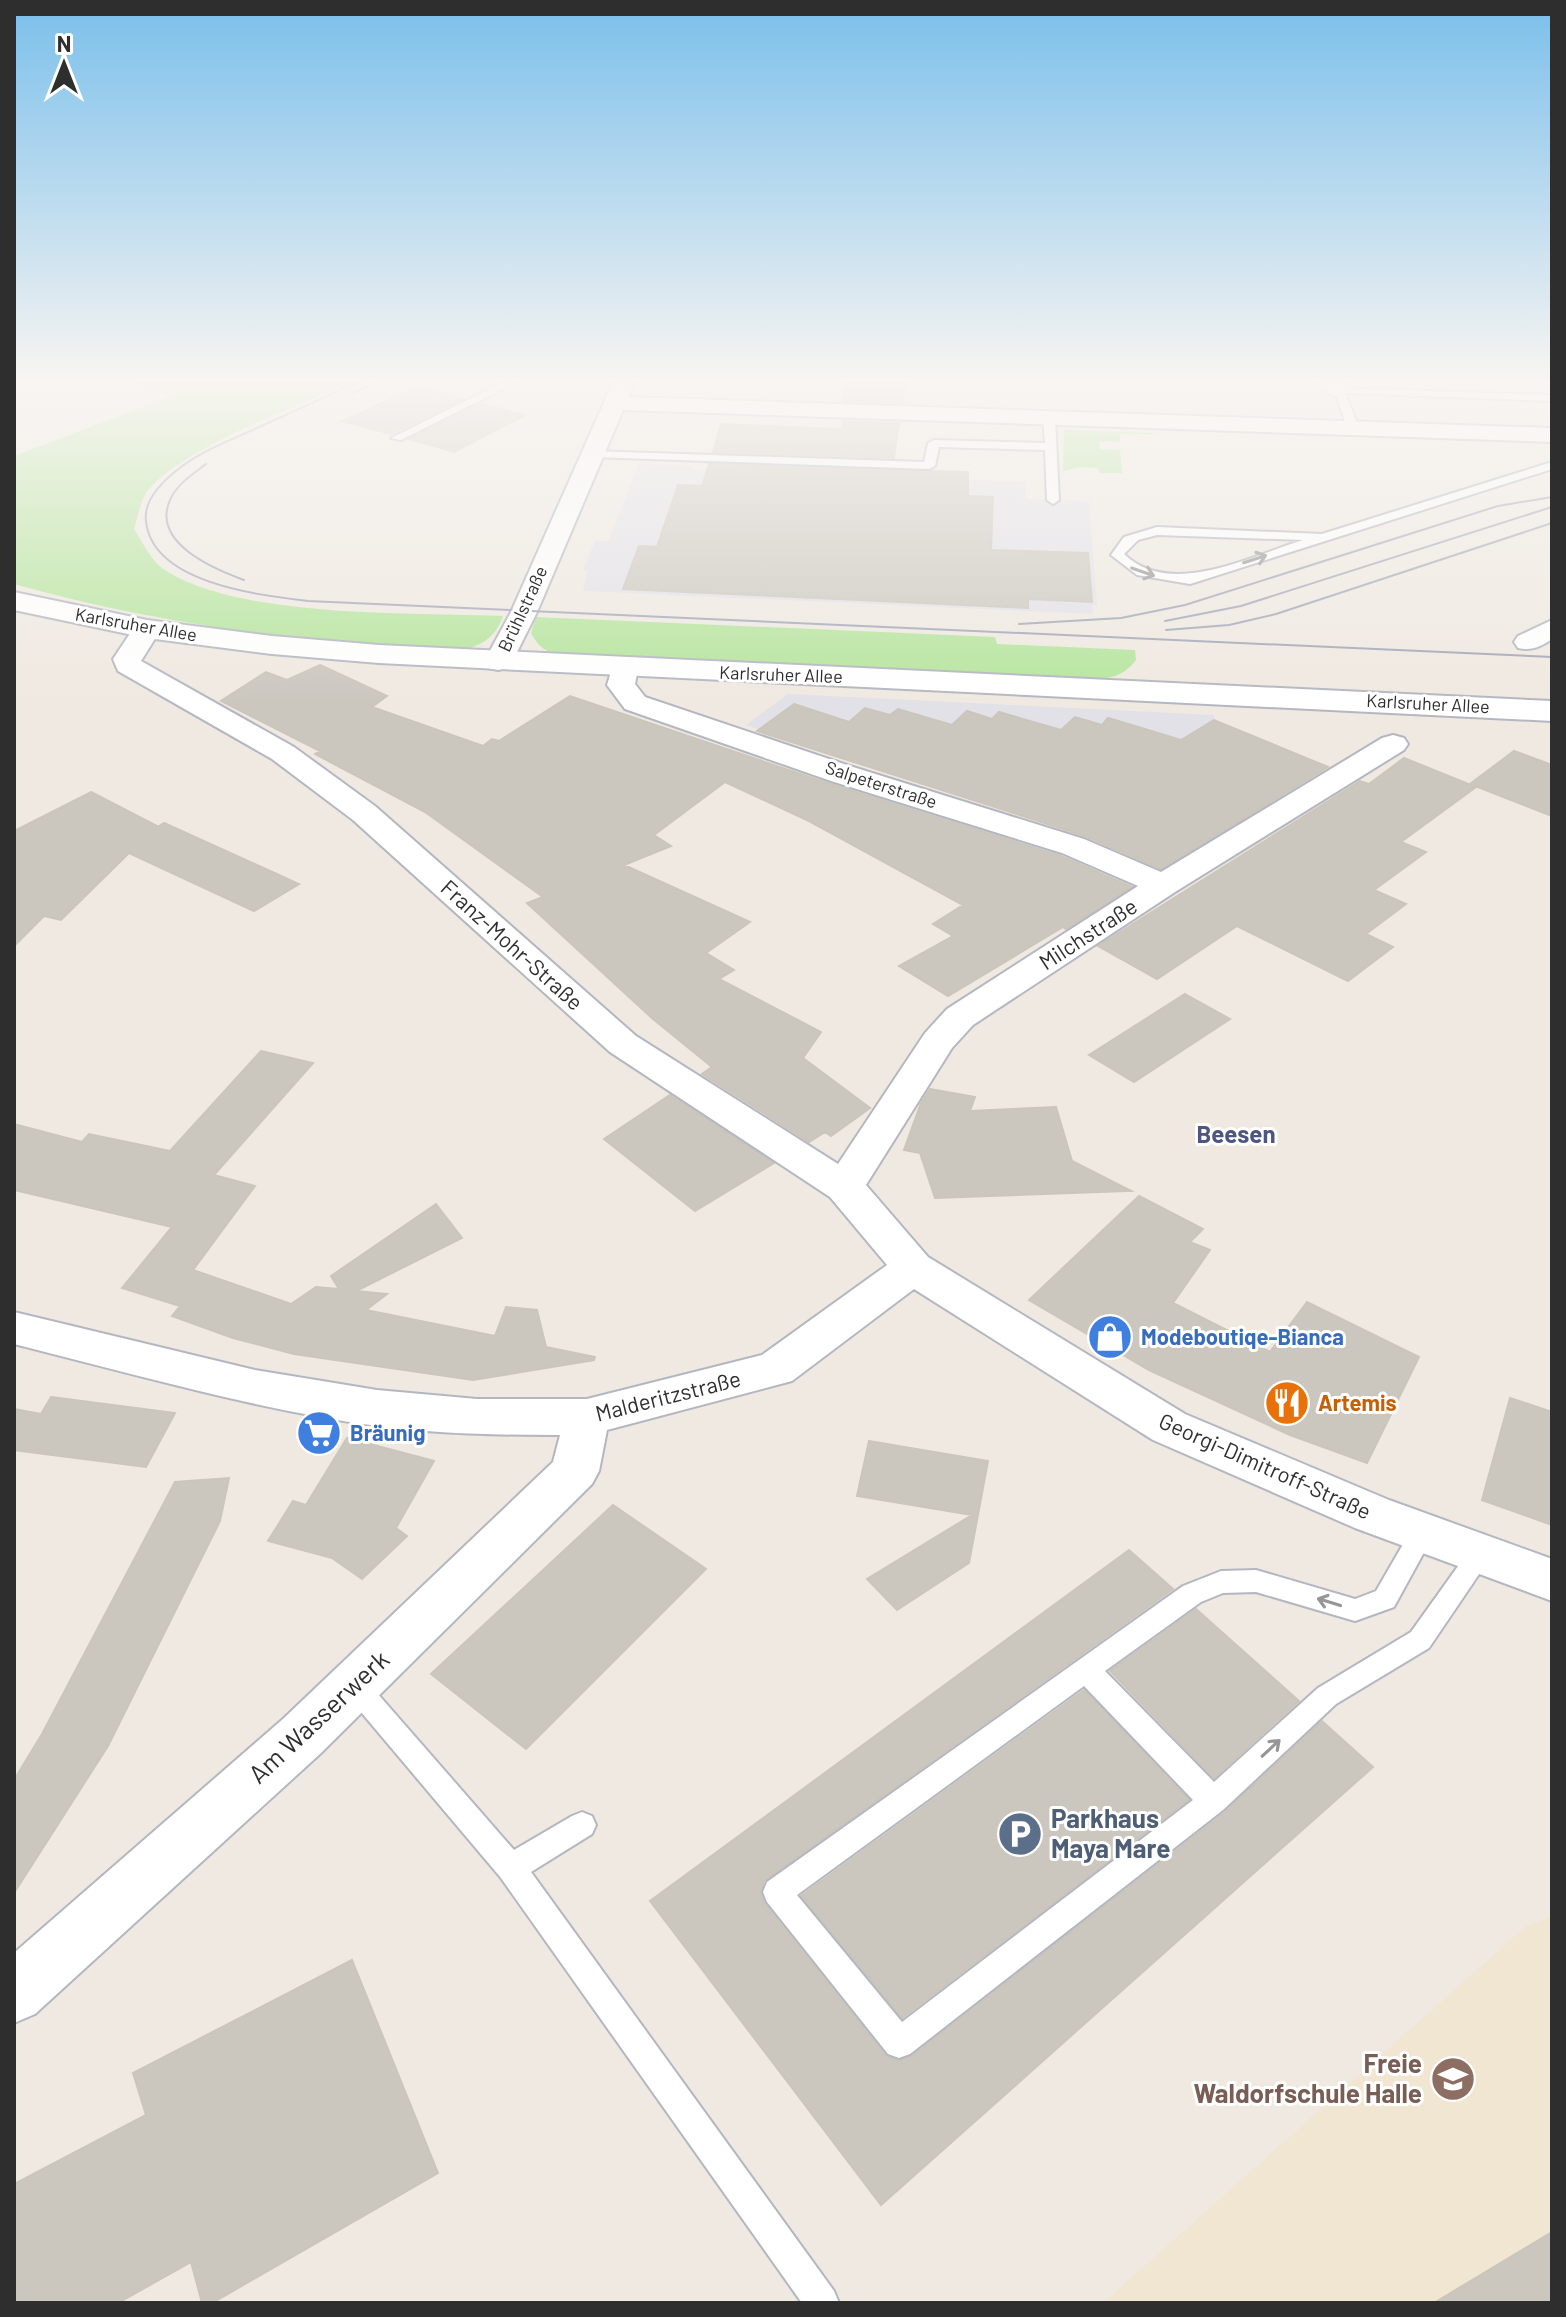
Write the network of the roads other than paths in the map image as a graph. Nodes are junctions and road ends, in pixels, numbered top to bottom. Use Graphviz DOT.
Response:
graph roads {
  1 [pos="578,488"];
  2 [pos="1052,488"];
  3 [pos="1477,488"];
  4 [pos="1053,500"];
  5 [pos="1320,537"];
  6 [pos="14,601"];
  7 [pos="1552,628"];
  8 [pos="147,629"];
  9 [pos="1528,642"];
  10 [pos="498,662"];
  11 [pos="624,668"];
  12 [pos="1552,711"];
  13 [pos="1393,744"];
  14 [pos="1163,885"];
  15 [pos="844,1187"];
  16 [pos="913,1268"];
  17 [pos="14,1328"];
  18 [pos="587,1417"];
  19 [pos="1422,1534"];
  20 [pos="1480,1555"];
  21 [pos="1552,1580"];
  22 [pos="1088,1672"];
  23 [pos="354,1685"];
  24 [pos="1213,1801"];
  25 [pos="582,1825"];
  26 [pos="511,1868"];
  27 [pos="14,1993"];
  28 [pos="822,2303"];
  1 -- 10 [label="street, Brühlstraße"];
  2 -- 4 [label="lane"];
  3 -- 5 [label="lane"];
  5 -- 5 [label="lane, one-way"];
  6 -- 8 [label="street, Karlsruher Allee"];
  7 -- 9 [label="street"];
  8 -- 10 [label="street, Karlsruher Allee"];
  8 -- 15 [label="street, Franz-Mohr-Straße"];
  10 -- 11 [label="street, Karlsruher Allee"];
  11 -- 12 [label="street, Karlsruher Allee"];
  11 -- 14 [label="street, Salpeterstraße"];
  13 -- 14 [label="street, Milchstraße"];
  14 -- 15 [label="street, Milchstraße"];
  15 -- 16 [label="street, Franz-Mohr-Straße"];
  16 -- 18 [label="street, Malderitzstraße"];
  16 -- 19 [label="street, Georgi-Dimitroff-Straße"];
  17 -- 18 [label="street, Malderitzstraße"];
  18 -- 23 [label="street, Am Wasserwerk"];
  19 -- 20 [label="street, Georgi-Dimitroff-Straße"];
  19 -- 22 [label="lane, one-way"];
  20 -- 21 [label="street, Georgi-Dimitroff-Straße"];
  24 -- 20 [label="lane, one-way"];
  22 -- 24 [label="lane"];
  22 -- 24 [label="lane"];
  23 -- 26 [label="lane"];
  23 -- 27 [label="street, Am Wasserwerk"];
  25 -- 26 [label="lane"];
  26 -- 28 [label="lane"];
}
